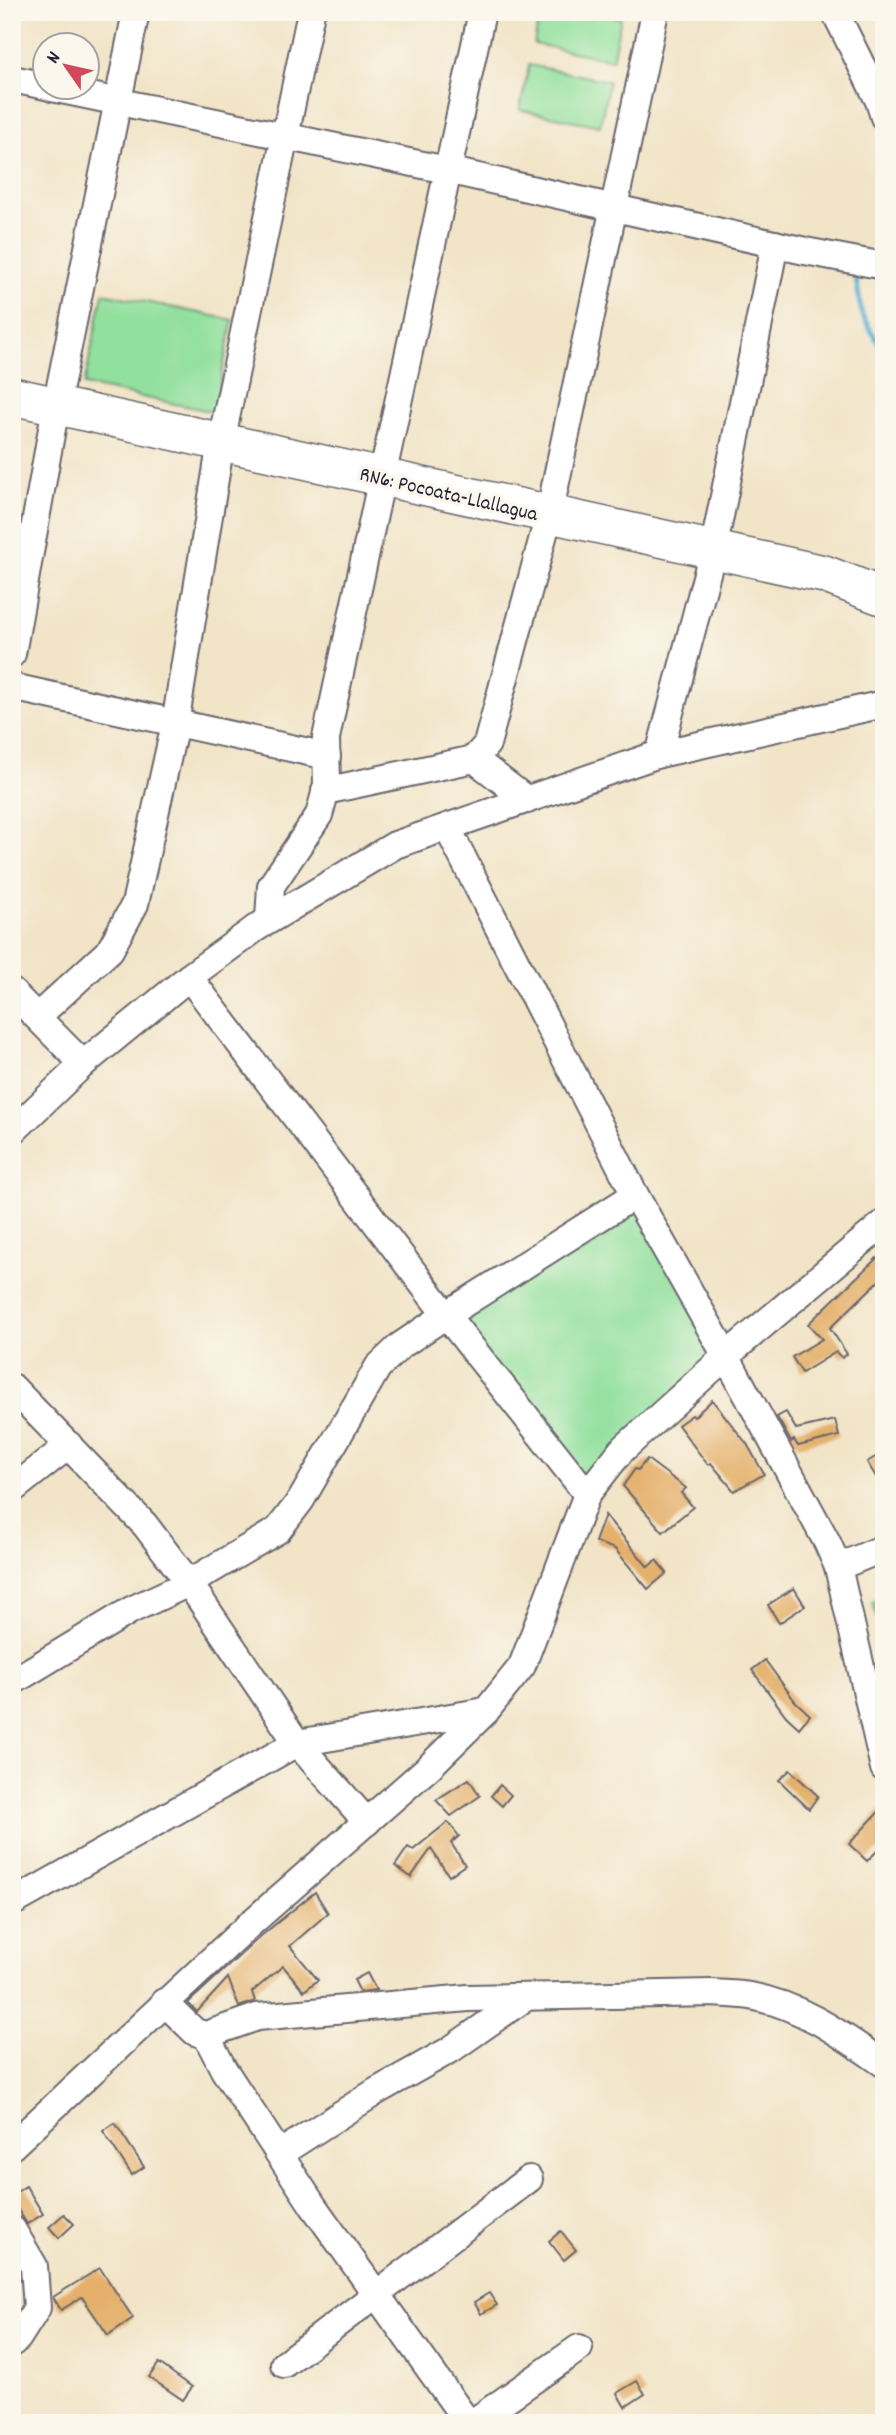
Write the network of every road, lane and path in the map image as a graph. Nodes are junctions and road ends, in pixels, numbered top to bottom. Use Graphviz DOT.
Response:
graph roads {
  1 [pos="136,12"];
  2 [pos="310,12"];
  3 [pos="482,12"];
  4 [pos="655,12"];
  5 [pos="835,12"];
  6 [pos="12,79"];
  7 [pos="32,83"];
  8 [pos="102,98"];
  9 [pos="117,101"];
  10 [pos="882,106"];
  11 [pos="285,135"];
  12 [pos="447,170"];
  13 [pos="615,208"];
  14 [pos="775,244"];
  15 [pos="884,266"];
  16 [pos="12,396"];
  17 [pos="56,406"];
  18 [pos="221,442"];
  19 [pos="383,478"];
  20 [pos="549,515"];
  21 [pos="713,551"];
  22 [pos="884,597"];
  23 [pos="12,653"];
  24 [pos="12,687"];
  25 [pos="884,704"];
  26 [pos="175,724"];
  27 [pos="659,754"];
  28 [pos="327,756"];
  29 [pos="474,759"];
  30 [pos="326,791"];
  31 [pos="527,800"];
  32 [pos="447,827"];
  33 [pos="269,919"];
  34 [pos="189,977"];
  35 [pos="12,992"];
  36 [pos="38,1016"];
  37 [pos="83,1064"];
  38 [pos="12,1132"];
  39 [pos="635,1195"];
  40 [pos="884,1223"];
  41 [pos="446,1315"];
  42 [pos="726,1356"];
  43 [pos="12,1387"];
  44 [pos="69,1446"];
  45 [pos="12,1490"];
  46 [pos="587,1494"];
  47 [pos="884,1548"];
  48 [pos="838,1567"];
  49 [pos="190,1583"];
  50 [pos="12,1682"];
  51 [pos="485,1711"];
  52 [pos="297,1743"];
  53 [pos="884,1768"];
  54 [pos="367,1822"];
  55 [pos="12,1903"];
  56 [pos="526,1997"];
  57 [pos="164,2002"];
  58 [pos="206,2035"];
  59 [pos="884,2064"];
  60 [pos="12,2146"];
  61 [pos="279,2154"];
  62 [pos="529,2179"];
  63 [pos="12,2229"];
  64 [pos="376,2294"];
  65 [pos="12,2343"];
  66 [pos="579,2348"];
  67 [pos="284,2364"];
  68 [pos="470,2423"];
  1 -- 9 [label="street"];
  2 -- 11 [label="street"];
  3 -- 12 [label="street"];
  4 -- 13 [label="street"];
  5 -- 10 [label="street"];
  6 -- 7 [label="street"];
  8 -- 9 [label="street"];
  9 -- 11 [label="street"];
  9 -- 17 [label="street"];
  11 -- 12 [label="street"];
  11 -- 18 [label="street"];
  12 -- 13 [label="street"];
  12 -- 19 [label="street"];
  13 -- 14 [label="street"];
  13 -- 20 [label="street"];
  14 -- 15 [label="street"];
  14 -- 21 [label="street"];
  16 -- 17 [label="highway, RN6: Pocoata-Llallagua"];
  17 -- 18 [label="highway, RN6: Pocoata-Llallagua"];
  17 -- 23 [label="street"];
  18 -- 19 [label="highway, RN6: Pocoata-Llallagua"];
  18 -- 26 [label="street"];
  19 -- 20 [label="highway, RN6: Pocoata-Llallagua"];
  19 -- 28 [label="street"];
  20 -- 21 [label="highway, RN6: Pocoata-Llallagua"];
  20 -- 29 [label="street"];
  21 -- 22 [label="highway, RN6: Pocoata-Llallagua"];
  21 -- 27 [label="street"];
  24 -- 26 [label="street"];
  25 -- 27 [label="street"];
  26 -- 28 [label="street"];
  26 -- 36 [label="street"];
  27 -- 31 [label="street"];
  28 -- 30 [label="street"];
  29 -- 30 [label="street"];
  29 -- 31 [label="street"];
  30 -- 33 [label="street"];
  31 -- 32 [label="street"];
  32 -- 33 [label="street"];
  32 -- 39 [label="street"];
  33 -- 34 [label="street"];
  34 -- 37 [label="street"];
  34 -- 41 [label="street"];
  35 -- 36 [label="street"];
  36 -- 37 [label="street"];
  37 -- 38 [label="street"];
  39 -- 41 [label="street"];
  39 -- 42 [label="street"];
  40 -- 42 [label="street"];
  41 -- 46 [label="street"];
  41 -- 49 [label="street"];
  42 -- 46 [label="street"];
  42 -- 48 [label="street"];
  43 -- 44 [label="street"];
  44 -- 45 [label="street"];
  44 -- 49 [label="street"];
  46 -- 51 [label="street"];
  47 -- 48 [label="street"];
  48 -- 53 [label="street"];
  49 -- 50 [label="street"];
  49 -- 52 [label="street"];
  51 -- 52 [label="street"];
  51 -- 54 [label="street"];
  52 -- 54 [label="street"];
  52 -- 55 [label="street"];
  54 -- 57 [label="street"];
  56 -- 58 [label="street"];
  56 -- 59 [label="street"];
  56 -- 61 [label="street"];
  57 -- 58 [label="street"];
  57 -- 60 [label="street"];
  58 -- 61 [label="street"];
  61 -- 64 [label="street"];
  62 -- 64 [label="street"];
  63 -- 65 [label="street"];
  64 -- 67 [label="street"];
  64 -- 68 [label="street"];
  66 -- 68 [label="street"];
}
